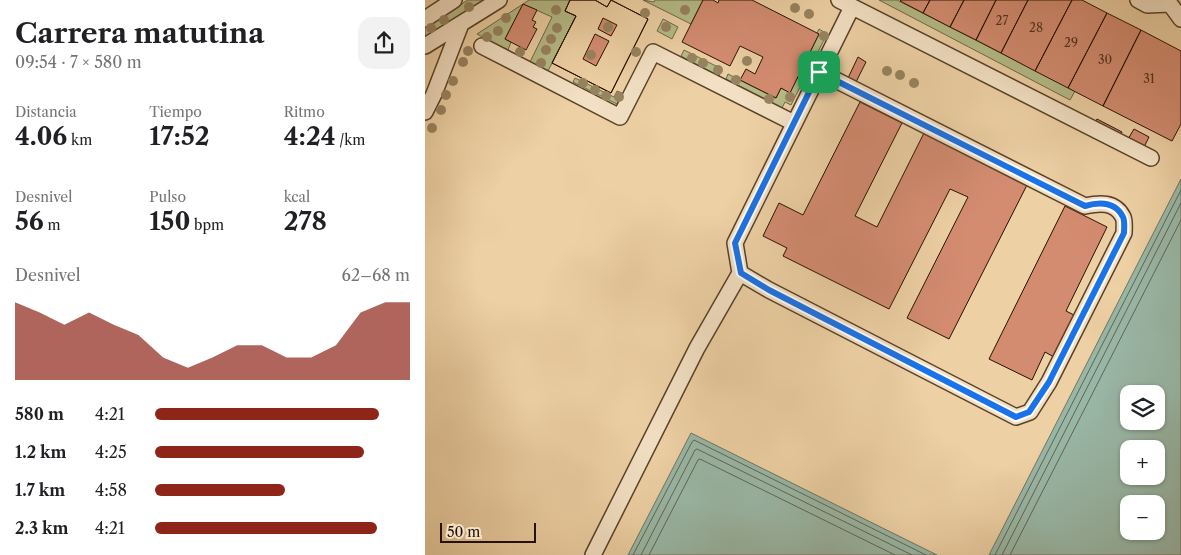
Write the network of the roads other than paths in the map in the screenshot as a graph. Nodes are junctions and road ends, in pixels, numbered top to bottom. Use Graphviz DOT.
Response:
graph roads {
  1 [pos="454,0"];
  2 [pos="499,0"];
  3 [pos="1138,0"];
  4 [pos="1172,2"];
  5 [pos="845,3"];
  6 [pos="425,18"];
  7 [pos="1181,19"];
  8 [pos="461,24"];
  9 [pos="425,46"];
  10 [pos="482,46"];
  11 [pos="819,72"];
  12 [pos="425,112"];
  13 [pos="794,123"];
  14 [pos="1151,158"];
  15 [pos="741,273"];
  16 [pos="593,555"];
  1 -- 6 [label="street"];
  2 -- 8 [label="street"];
  3 -- 4 [label="street"];
  4 -- 7 [label="street"];
  5 -- 11 [label="street"];
  5 -- 14 [label="street"];
  8 -- 9 [label="street"];
  8 -- 12 [label="street"];
  10 -- 13 [label="street"];
  11 -- 13 [label="street"];
  11 -- 15 [label="street"];
  13 -- 15 [label="street"];
  15 -- 16 [label="street"];
}
